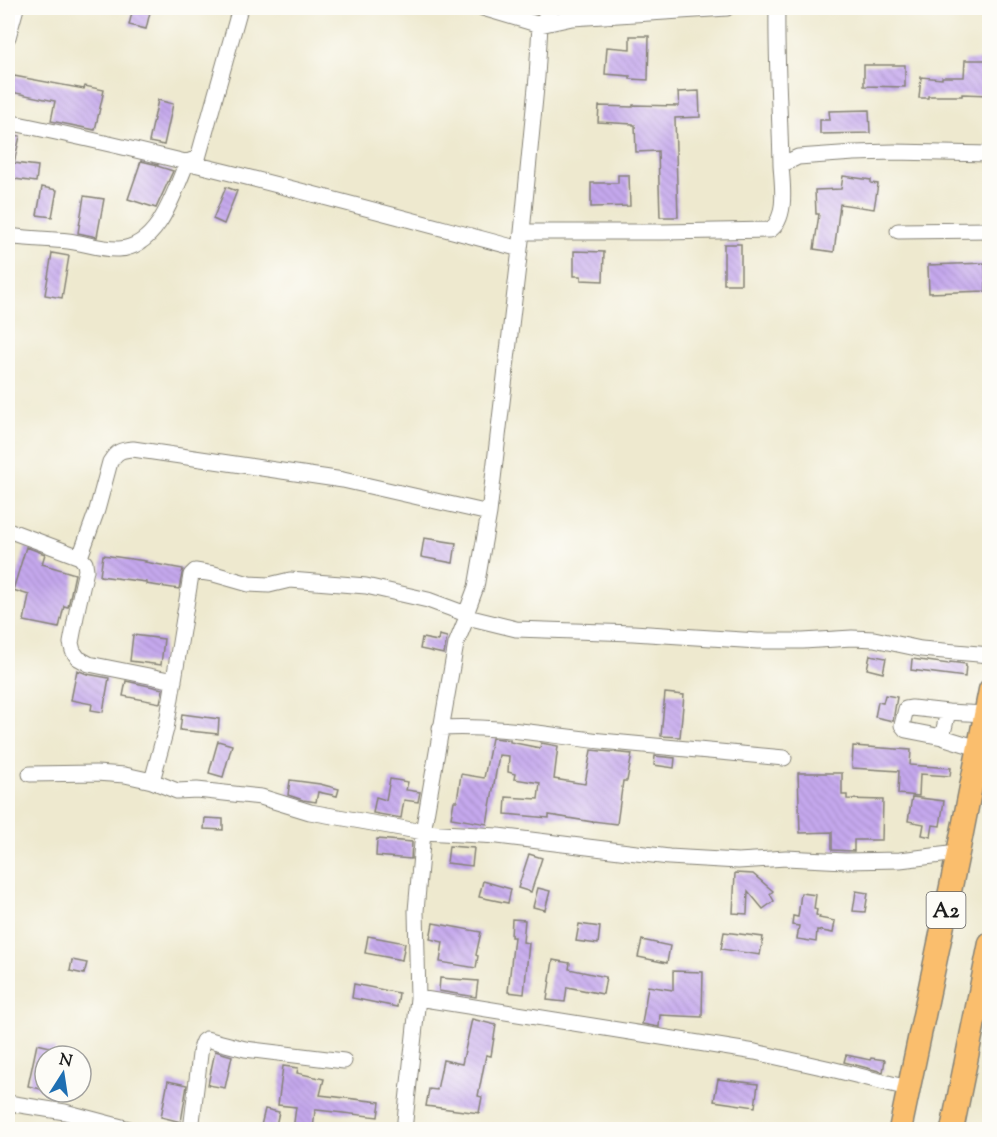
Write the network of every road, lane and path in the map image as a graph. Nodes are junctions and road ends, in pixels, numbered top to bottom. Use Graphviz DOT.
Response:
graph roads {
  1 [pos="16,8"];
  2 [pos="240,8"];
  3 [pos="483,8"];
  4 [pos="552,8"];
  5 [pos="727,8"];
  6 [pos="777,8"];
  7 [pos="568,13"];
  8 [pos="540,25"];
  9 [pos="8,37"];
  10 [pos="8,122"];
  11 [pos="990,154"];
  12 [pos="188,162"];
  13 [pos="781,165"];
  14 [pos="990,230"];
  15 [pos="898,231"];
  16 [pos="522,232"];
  17 [pos="8,236"];
  18 [pos="520,249"];
  19 [pos="489,513"];
  20 [pos="8,530"];
  21 [pos="80,557"];
  22 [pos="467,615"];
  23 [pos="990,654"];
  24 [pos="174,681"];
  25 [pos="990,690"];
  26 [pos="948,712"];
  27 [pos="985,714"];
  28 [pos="440,728"];
  29 [pos="942,737"];
  30 [pos="978,748"];
  31 [pos="784,758"];
  32 [pos="30,774"];
  33 [pos="152,781"];
  34 [pos="423,832"];
  35 [pos="958,853"];
  36 [pos="990,943"];
  37 [pos="418,998"];
  38 [pos="344,1060"];
  39 [pos="908,1088"];
  40 [pos="8,1103"];
  41 [pos="129,1129"];
  42 [pos="191,1130"];
  43 [pos="404,1130"];
  44 [pos="900,1130"];
  45 [pos="952,1130"];
  1 -- 9 [label="street"];
  2 -- 12 [label="street"];
  3 -- 8 [label="street"];
  4 -- 8 [label="street"];
  5 -- 7 [label="street"];
  6 -- 13 [label="street"];
  7 -- 8 [label="street"];
  8 -- 16 [label="street"];
  10 -- 12 [label="street"];
  11 -- 13 [label="street"];
  12 -- 17 [label="street"];
  12 -- 18 [label="street"];
  13 -- 16 [label="street"];
  14 -- 15 [label="street"];
  16 -- 18 [label="street"];
  18 -- 19 [label="street"];
  19 -- 21 [label="street"];
  19 -- 22 [label="street"];
  20 -- 21 [label="street"];
  21 -- 24 [label="street"];
  22 -- 23 [label="street"];
  22 -- 24 [label="street"];
  22 -- 28 [label="street"];
  24 -- 33 [label="street"];
  25 -- 27 [label="highway, A2"];
  26 -- 27 [label="street"];
  26 -- 29 [label="street"];
  26 -- 29 [label="street"];
  27 -- 30 [label="highway, A2"];
  28 -- 31 [label="street"];
  28 -- 34 [label="street"];
  29 -- 30 [label="street"];
  30 -- 35 [label="highway, A2"];
  32 -- 33 [label="street"];
  33 -- 34 [label="street"];
  34 -- 35 [label="street"];
  34 -- 37 [label="street"];
  35 -- 39 [label="highway, A2"];
  36 -- 45 [label="highway, A2"];
  37 -- 39 [label="street"];
  37 -- 43 [label="street"];
  38 -- 42 [label="street"];
  39 -- 44 [label="highway, A2"];
  40 -- 41 [label="street"];
}
